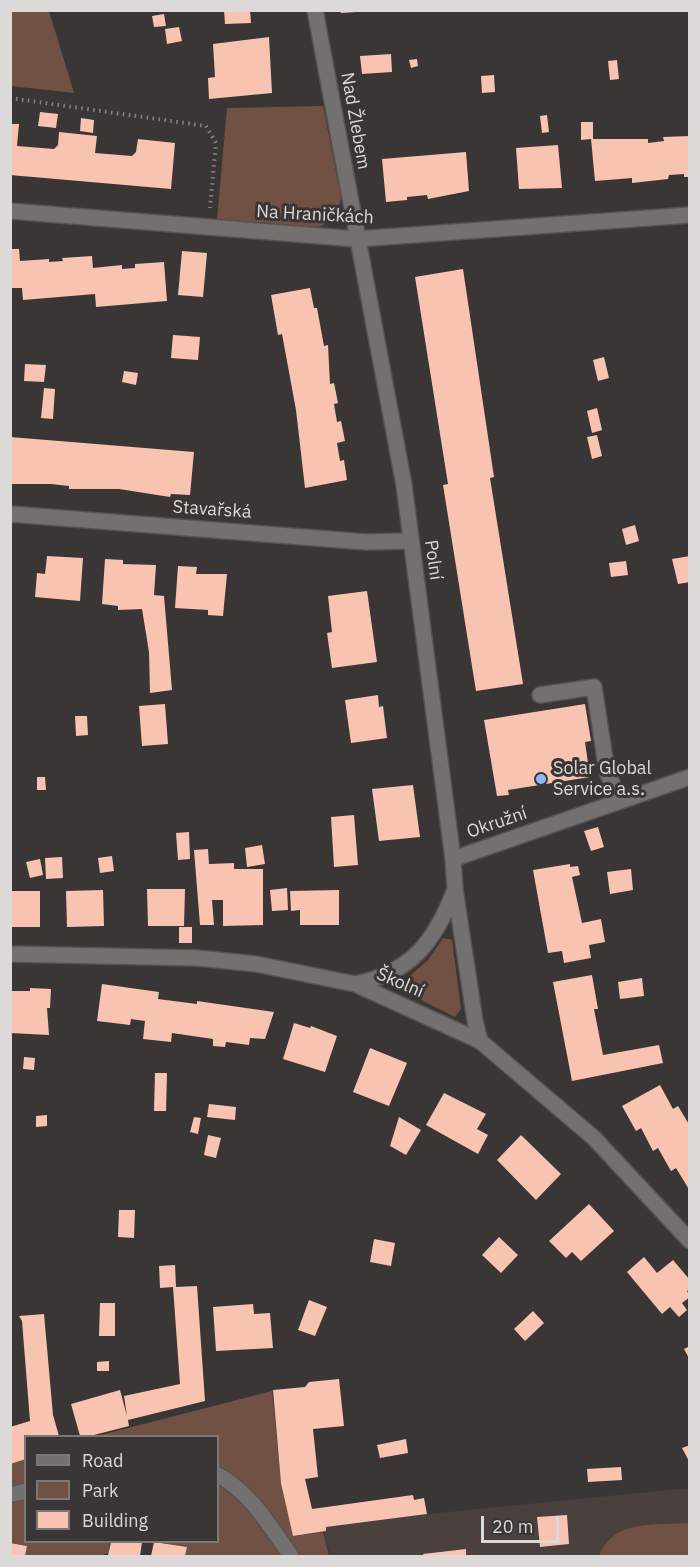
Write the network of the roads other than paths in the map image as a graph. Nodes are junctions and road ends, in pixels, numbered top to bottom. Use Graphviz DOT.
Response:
graph roads {
  1 [pos="315,10"];
  2 [pos="10,211"];
  3 [pos="690,214"];
  4 [pos="357,239"];
  5 [pos="10,514"];
  6 [pos="410,541"];
  7 [pos="540,695"];
  8 [pos="690,777"];
  9 [pos="620,801"];
  10 [pos="453,859"];
  11 [pos="455,889"];
  12 [pos="10,954"];
  13 [pos="355,984"];
  14 [pos="480,1041"];
  15 [pos="690,1241"];
  16 [pos="219,1476"];
  17 [pos="291,1557"];
  1 -- 4 [label="street, Nad Žlebem"];
  2 -- 4 [label="street, Na Hraničkách"];
  3 -- 4 [label="street, Na Hraničkách"];
  4 -- 6 [label="street, Polní"];
  5 -- 6 [label="street, Stavařská"];
  6 -- 10 [label="street, Polní"];
  7 -- 9 [label="street"];
  8 -- 9 [label="street, Okružní"];
  9 -- 10 [label="street, Okružní"];
  10 -- 11 [label="street, Polní"];
  11 -- 13 [label="street, Polní"];
  11 -- 14 [label="street, Polní"];
  12 -- 13 [label="street, Školní"];
  13 -- 14 [label="street, Školní"];
  14 -- 15 [label="street, Školní"];
  16 -- 17 [label="street"];
}
